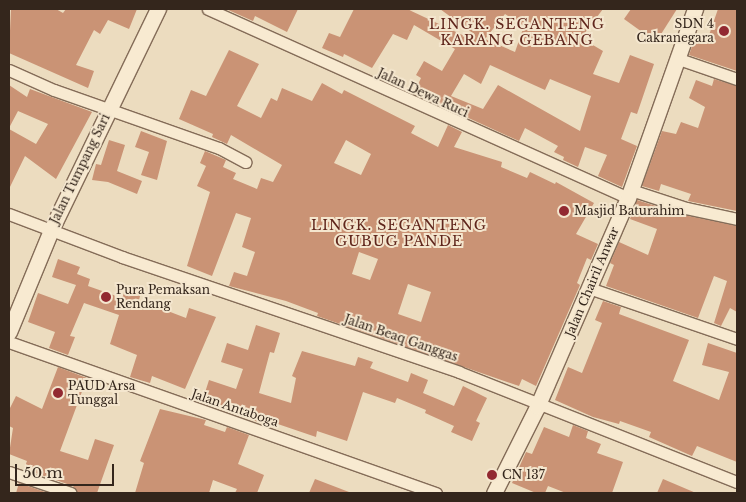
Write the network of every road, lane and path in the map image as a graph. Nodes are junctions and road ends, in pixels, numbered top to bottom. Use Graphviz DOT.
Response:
graph roads {
  1 [pos="158,9"];
  2 [pos="208,9"];
  3 [pos="694,9"];
  4 [pos="676,58"];
  5 [pos="9,70"];
  6 [pos="737,80"];
  7 [pos="109,109"];
  8 [pos="245,162"];
  9 [pos="630,194"];
  10 [pos="9,214"];
  11 [pos="737,219"];
  12 [pos="51,230"];
  13 [pos="590,288"];
  14 [pos="9,332"];
  15 [pos="737,338"];
  16 [pos="9,342"];
  17 [pos="538,404"];
  18 [pos="9,472"];
  19 [pos="737,482"];
  20 [pos="71,493"];
  21 [pos="436,493"];
  22 [pos="494,493"];
  1 -- 7 [label="street, Jalan Tumpang Sari"];
  2 -- 9 [label="street, Jalan Dewa Ruci"];
  3 -- 4 [label="street, Jalan Chairil Anwar"];
  4 -- 6 [label="street"];
  4 -- 9 [label="street, Jalan Chairil Anwar"];
  5 -- 7 [label="street"];
  7 -- 8 [label="street"];
  7 -- 12 [label="street, Jalan Tumpang Sari"];
  9 -- 11 [label="street, Jalan Dewa Ruci"];
  9 -- 13 [label="street, Jalan Chairil Anwar"];
  10 -- 12 [label="street, Jalan Beaq Ganggas"];
  12 -- 14 [label="street, Jalan Tumpang Sari"];
  12 -- 17 [label="street, Jalan Beaq Ganggas"];
  13 -- 15 [label="street"];
  13 -- 17 [label="street, Jalan Chairil Anwar"];
  16 -- 21 [label="street, Jalan Antaboga"];
  17 -- 19 [label="street, Jalan Beaq Ganggas"];
  17 -- 22 [label="street, Jalan Chairil Anwar"];
  18 -- 20 [label="street"];
}
